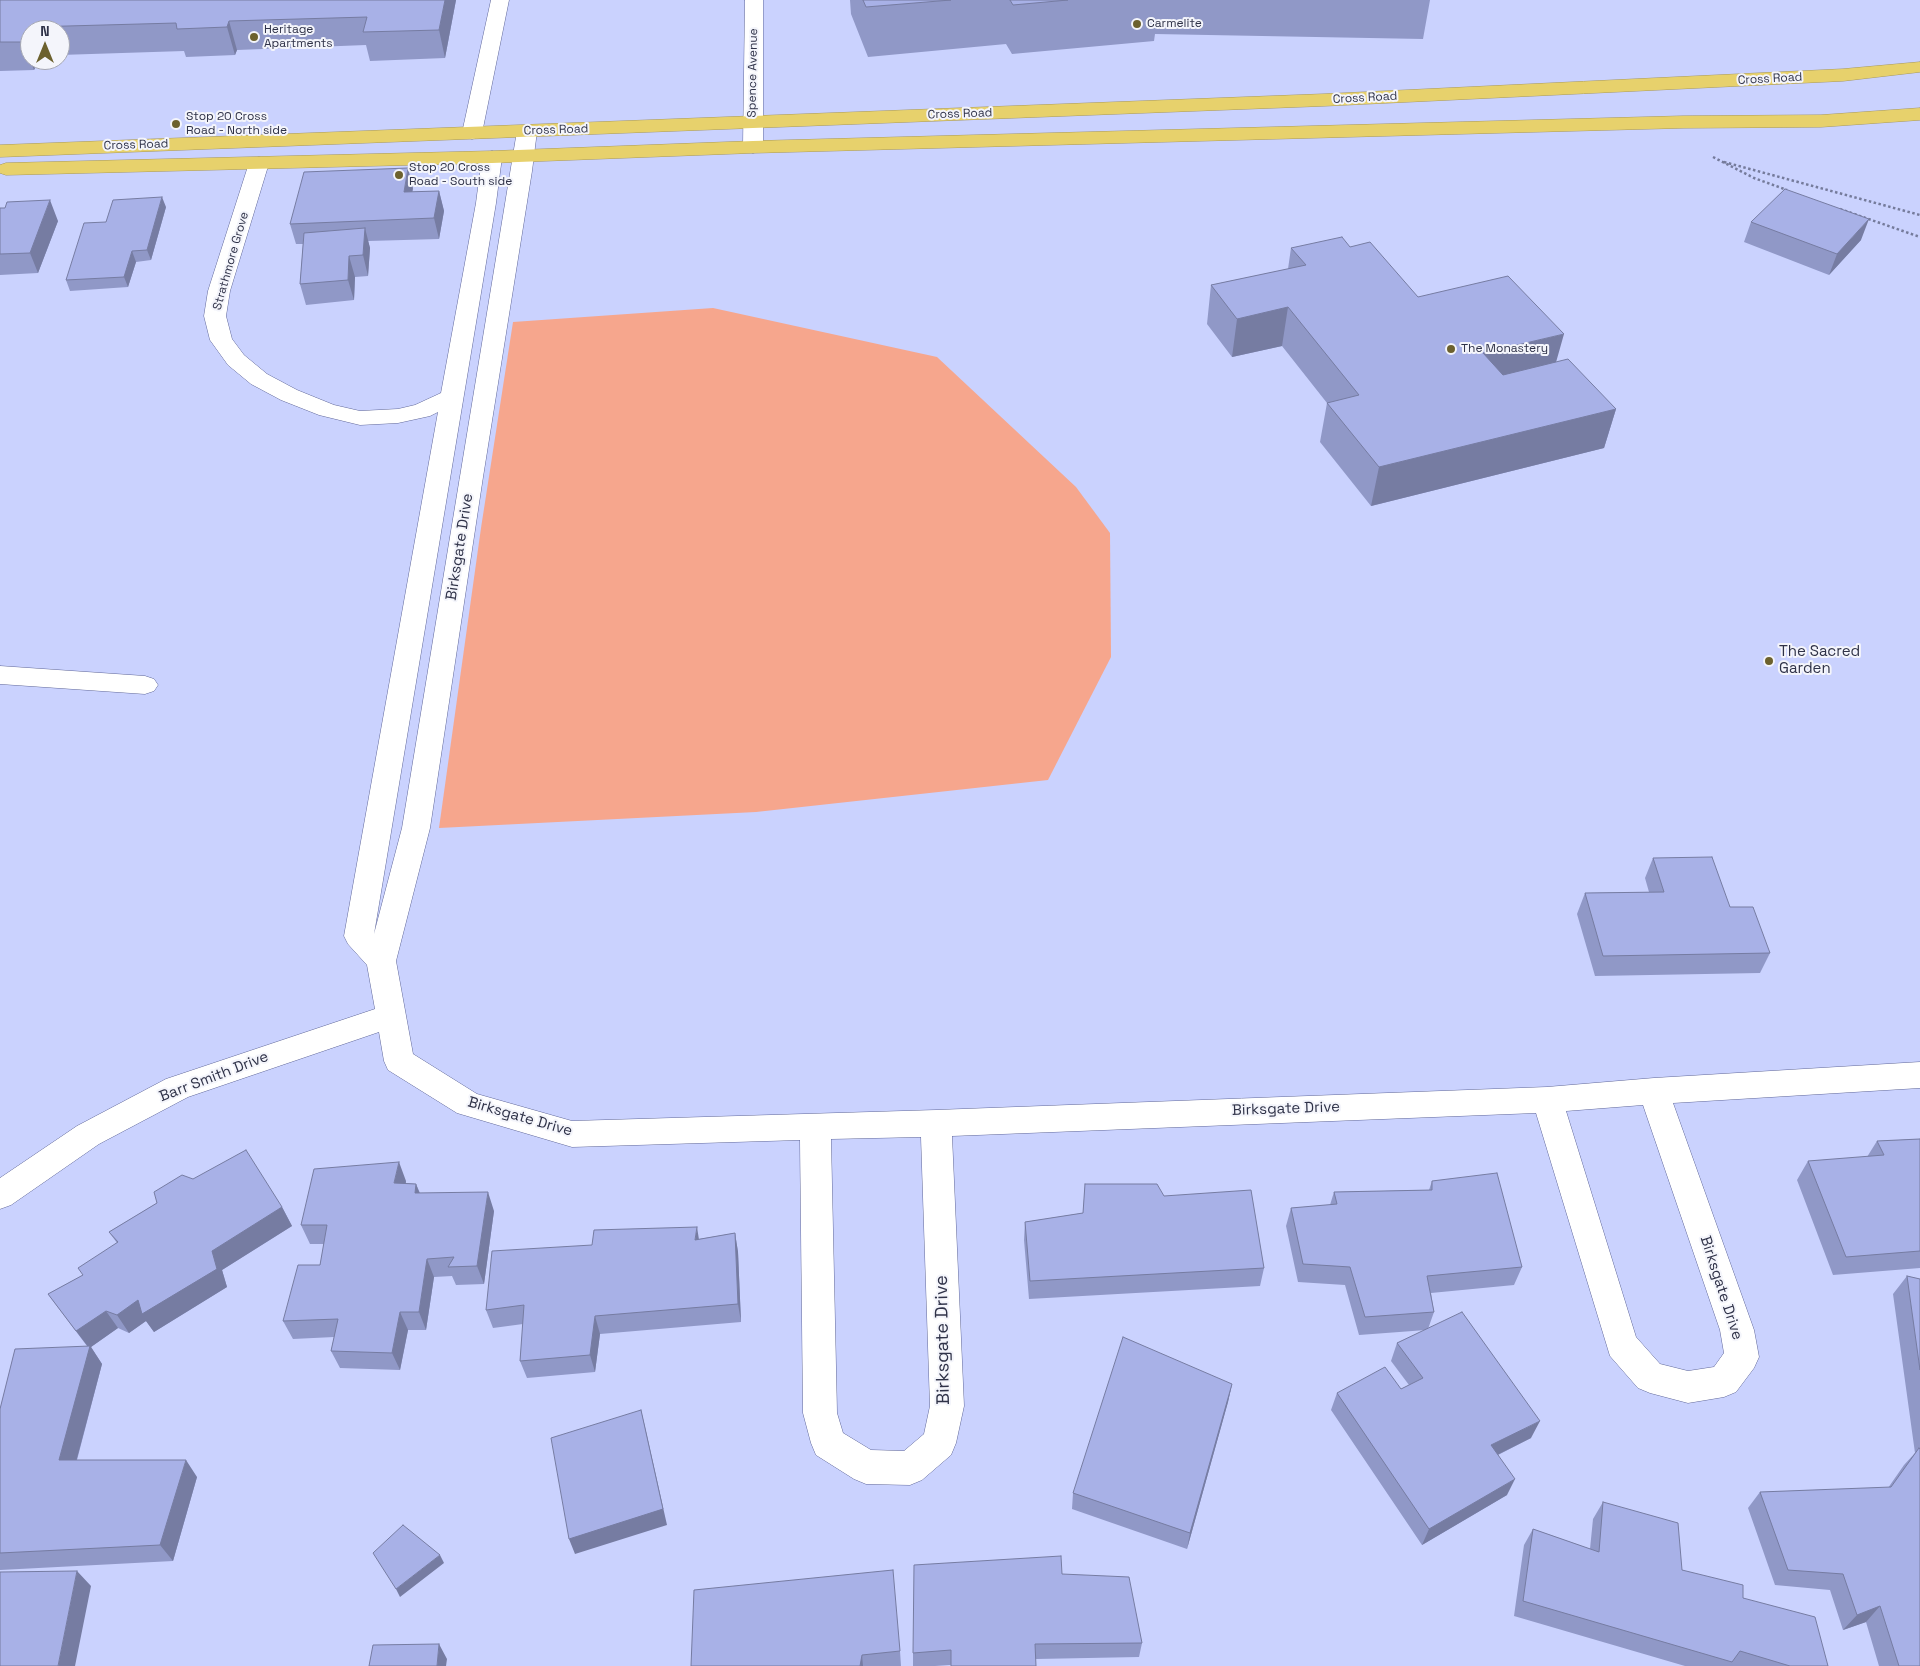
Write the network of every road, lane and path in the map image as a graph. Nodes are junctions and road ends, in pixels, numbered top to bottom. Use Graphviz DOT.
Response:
graph roads {
  1 [pos="500,0"];
  2 [pos="754,0"];
  3 [pos="1920,66"];
  4 [pos="1920,114"];
  5 [pos="1683,122"];
  6 [pos="752,123"];
  7 [pos="527,131"];
  8 [pos="495,132"];
  9 [pos="472,133"];
  10 [pos="267,140"];
  11 [pos="753,147"];
  12 [pos="0,151"];
  13 [pos="524,155"];
  14 [pos="492,157"];
  15 [pos="1716,160"];
  16 [pos="260,163"];
  17 [pos="0,169"];
  18 [pos="1791,191"];
  19 [pos="1837,208"];
  20 [pos="1920,216"];
  21 [pos="1920,237"];
  22 [pos="452,397"];
  23 [pos="0,675"];
  24 [pos="145,684"];
  25 [pos="381,961"];
  26 [pos="391,1016"];
  27 [pos="1920,1075"];
  28 [pos="1654,1091"];
  29 [pos="1546,1100"];
  30 [pos="936,1123"];
  31 [pos="815,1127"];
  32 [pos="0,1195"];
  1 -- 9 [label="street"];
  2 -- 6 [label="street, Spence Avenue"];
  3 -- 6 [label="highway, Cross Road"];
  4 -- 5 [label="highway, Cross Road"];
  5 -- 11 [label="highway, Cross Road"];
  5 -- 15 [label="path"];
  6 -- 7 [label="highway, Cross Road"];
  6 -- 11 [label="street, Spence Avenue"];
  7 -- 8 [label="highway, Cross Road"];
  7 -- 13 [label="street, Birksgate Drive"];
  8 -- 9 [label="highway, Cross Road"];
  8 -- 14 [label="highway"];
  9 -- 10 [label="highway, Cross Road"];
  10 -- 12 [label="highway, Cross Road"];
  10 -- 16 [label="highway"];
  11 -- 13 [label="highway, Cross Road"];
  13 -- 14 [label="highway, Cross Road"];
  13 -- 25 [label="street, Birksgate Drive"];
  14 -- 16 [label="highway, Cross Road"];
  14 -- 22 [label="street, Birksgate Drive"];
  15 -- 18 [label="path"];
  15 -- 20 [label="path"];
  16 -- 17 [label="highway, Cross Road"];
  16 -- 22 [label="street, Strathmore Grove"];
  19 -- 21 [label="path"];
  22 -- 25 [label="street, Birksgate Drive"];
  23 -- 24 [label="street"];
  25 -- 26 [label="street, Birksgate Drive"];
  26 -- 31 [label="street, Birksgate Drive"];
  26 -- 32 [label="street, Barr Smith Drive"];
  27 -- 28 [label="street, Birksgate Drive"];
  28 -- 29 [label="street, Birksgate Drive"];
  28 -- 29 [label="street, Birksgate Drive"];
  29 -- 30 [label="street, Birksgate Drive"];
  30 -- 31 [label="street, Birksgate Drive"];
  30 -- 31 [label="street, Birksgate Drive"];
}
